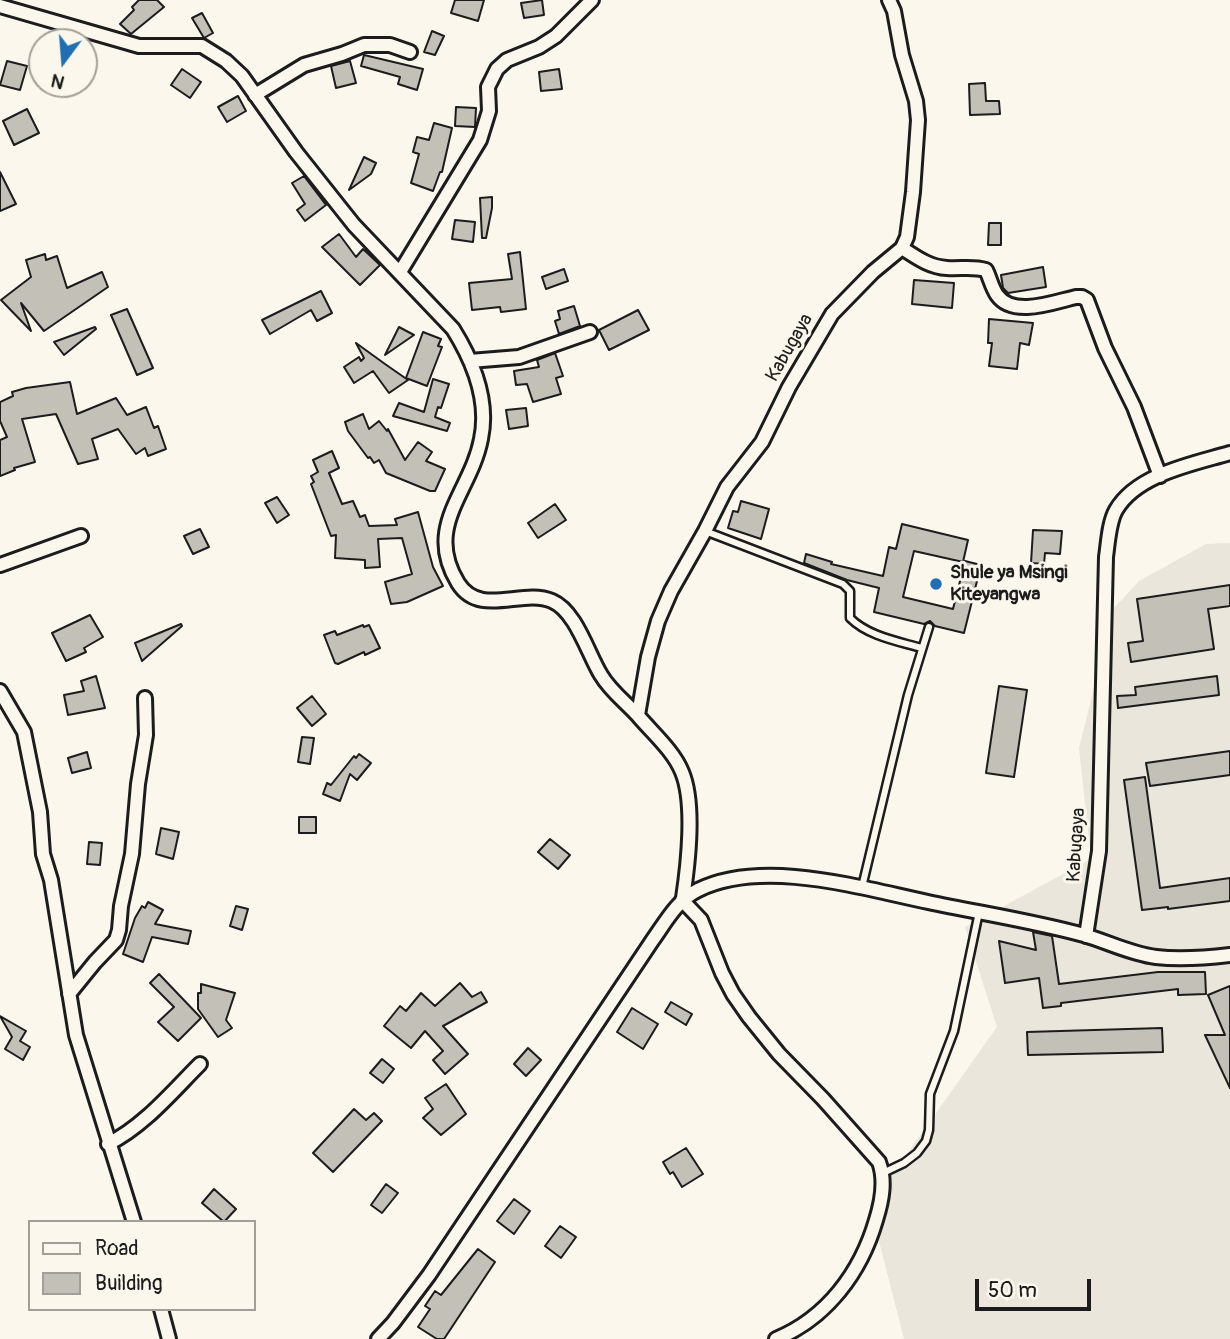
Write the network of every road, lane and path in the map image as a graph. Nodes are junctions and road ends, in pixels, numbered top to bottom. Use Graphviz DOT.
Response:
graph roads {
  1 [pos="592,0"];
  2 [pos="889,0"];
  3 [pos="0,6"];
  4 [pos="410,52"];
  5 [pos="256,95"];
  6 [pos="902,248"];
  7 [pos="400,272"];
  8 [pos="590,332"];
  9 [pos="470,361"];
  10 [pos="1230,453"];
  11 [pos="1160,476"];
  12 [pos="705,531"];
  13 [pos="81,536"];
  14 [pos="0,565"];
  15 [pos="929,627"];
  16 [pos="921,648"];
  17 [pos="0,691"];
  18 [pos="145,698"];
  19 [pos="638,715"];
  20 [pos="862,887"];
  21 [pos="683,899"];
  22 [pos="979,912"];
  23 [pos="1086,936"];
  24 [pos="1230,955"];
  25 [pos="69,994"];
  26 [pos="200,1064"];
  27 [pos="108,1144"];
  28 [pos="883,1173"];
  29 [pos="133,1220"];
  30 [pos="162,1311"];
  31 [pos="169,1339"];
  32 [pos="378,1339"];
  33 [pos="776,1339"];
  1 -- 7 [label="street"];
  2 -- 6 [label="street"];
  3 -- 5 [label="street"];
  4 -- 5 [label="street"];
  5 -- 7 [label="street"];
  6 -- 11 [label="street"];
  6 -- 12 [label="street, Kabugaya"];
  7 -- 9 [label="street"];
  8 -- 9 [label="street"];
  9 -- 19 [label="street"];
  10 -- 11 [label="street, Kabugaya"];
  11 -- 23 [label="street, Kabugaya"];
  12 -- 16 [label="lane"];
  12 -- 19 [label="street, Kabugaya"];
  13 -- 14 [label="street"];
  15 -- 16 [label="lane"];
  16 -- 20 [label="lane"];
  17 -- 25 [label="street"];
  18 -- 25 [label="street"];
  19 -- 21 [label="street"];
  20 -- 21 [label="street"];
  20 -- 22 [label="street"];
  21 -- 28 [label="street"];
  21 -- 32 [label="street"];
  22 -- 23 [label="street"];
  22 -- 28 [label="lane"];
  23 -- 24 [label="street"];
  25 -- 27 [label="street"];
  26 -- 27 [label="street"];
  27 -- 29 [label="street"];
  28 -- 33 [label="street"];
  30 -- 31 [label="street"];
}
